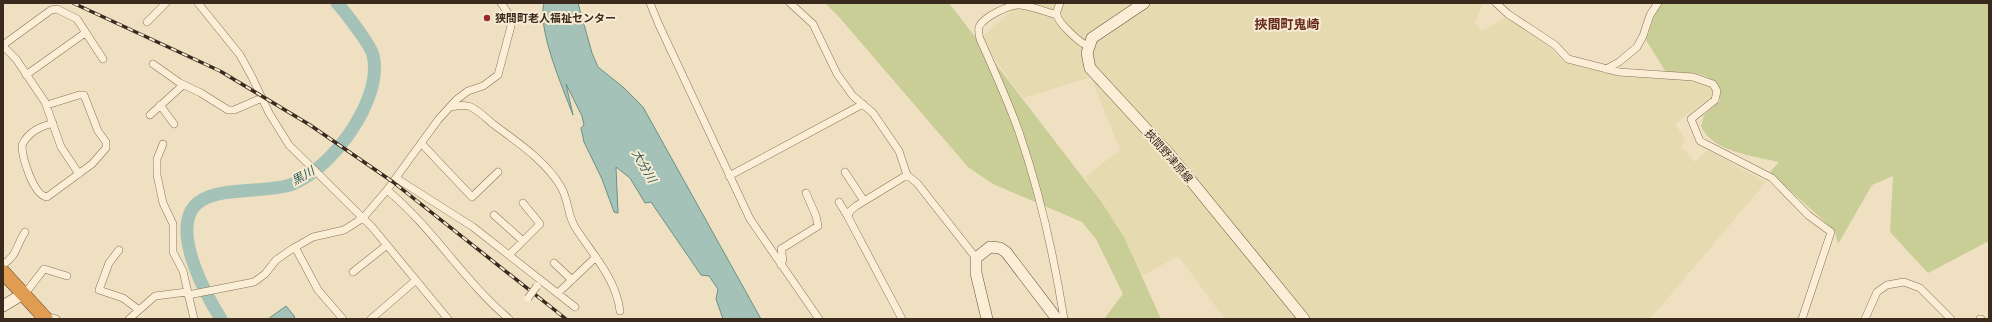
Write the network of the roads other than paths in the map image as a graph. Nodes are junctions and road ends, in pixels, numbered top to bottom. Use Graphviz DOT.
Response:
graph roads {
  1 [pos="166,3"];
  2 [pos="198,3"];
  3 [pos="501,3"];
  4 [pos="650,3"];
  5 [pos="790,3"];
  6 [pos="1060,3"];
  7 [pos="1144,3"];
  8 [pos="1496,3"];
  9 [pos="1658,3"];
  10 [pos="1024,4"];
  11 [pos="1057,16"];
  12 [pos="147,22"];
  13 [pos="85,33"];
  14 [pos="3,46"];
  15 [pos="1088,46"];
  16 [pos="103,59"];
  17 [pos="153,64"];
  18 [pos="1606,69"];
  19 [pos="26,75"];
  20 [pos="183,85"];
  21 [pos="262,98"];
  22 [pos="863,104"];
  23 [pos="47,105"];
  24 [pos="160,105"];
  25 [pos="450,107"];
  26 [pos="150,115"];
  27 [pos="53,123"];
  28 [pos="174,124"];
  29 [pos="421,143"];
  30 [pos="163,144"];
  31 [pos="498,172"];
  32 [pos="844,172"];
  33 [pos="79,174"];
  34 [pos="907,175"];
  35 [pos="729,176"];
  36 [pos="396,178"];
  37 [pos="387,190"];
  38 [pos="806,193"];
  39 [pos="864,201"];
  40 [pos="839,202"];
  41 [pos="523,203"];
  42 [pos="494,215"];
  43 [pos="848,216"];
  44 [pos="363,218"];
  45 [pos="25,232"];
  46 [pos="524,240"];
  47 [pos="387,245"];
  48 [pos="295,247"];
  49 [pos="119,250"];
  50 [pos="510,255"];
  51 [pos="596,257"];
  52 [pos="976,258"];
  53 [pos="554,263"];
  54 [pos="3,265"];
  55 [pos="781,265"];
  56 [pos="3,272"];
  57 [pos="352,272"];
  58 [pos="67,276"];
  59 [pos="416,280"];
  60 [pos="572,280"];
  61 [pos="537,286"];
  62 [pos="558,293"];
  63 [pos="23,294"];
  64 [pos="188,294"];
  65 [pos="528,298"];
  66 [pos="3,306"];
  67 [pos="575,307"];
  68 [pos="139,310"];
  69 [pos="620,311"];
  70 [pos="48,318"];
  71 [pos="129,319"];
  72 [pos="194,319"];
  73 [pos="343,319"];
  74 [pos="372,319"];
  75 [pos="448,319"];
  76 [pos="509,319"];
  77 [pos="819,319"];
  78 [pos="902,319"];
  79 [pos="987,319"];
  80 [pos="1057,319"];
  81 [pos="1064,319"];
  82 [pos="1304,319"];
  83 [pos="1802,319"];
  84 [pos="1865,319"];
  85 [pos="1951,319"];
  1 -- 12 [label="street"];
  2 -- 21 [label="street"];
  3 -- 25 [label="street"];
  4 -- 35 [label="street"];
  5 -- 22 [label="street"];
  6 -- 11 [label="street"];
  7 -- 15 [label="main road"];
  8 -- 18 [label="street"];
  9 -- 18 [label="street"];
  10 -- 11 [label="street"];
  10 -- 81 [label="street"];
  11 -- 15 [label="street"];
  13 -- 14 [label="street"];
  13 -- 16 [label="street"];
  13 -- 19 [label="street"];
  14 -- 19 [label="street"];
  15 -- 82 [label="main road, 挾間野津原線"];
  17 -- 20 [label="street"];
  18 -- 83 [label="street"];
  19 -- 23 [label="street"];
  20 -- 21 [label="street"];
  20 -- 24 [label="street"];
  21 -- 44 [label="street"];
  22 -- 34 [label="street"];
  22 -- 35 [label="street"];
  23 -- 27 [label="street"];
  23 -- 33 [label="street"];
  24 -- 26 [label="street"];
  24 -- 28 [label="street"];
  25 -- 29 [label="street"];
  25 -- 51 [label="street"];
  27 -- 33 [label="street"];
  27 -- 33 [label="street"];
  29 -- 31 [label="street"];
  29 -- 36 [label="street"];
  30 -- 64 [label="street"];
  32 -- 39 [label="street"];
  34 -- 39 [label="street"];
  34 -- 52 [label="street"];
  35 -- 55 [label="street"];
  36 -- 37 [label="street"];
  36 -- 50 [label="street"];
  37 -- 44 [label="street"];
  37 -- 76 [label="street"];
  38 -- 55 [label="street"];
  39 -- 43 [label="street"];
  40 -- 43 [label="street"];
  41 -- 46 [label="street"];
  42 -- 46 [label="street"];
  43 -- 78 [label="street"];
  44 -- 47 [label="street"];
  44 -- 48 [label="street"];
  45 -- 54 [label="street"];
  46 -- 50 [label="street"];
  47 -- 57 [label="street"];
  47 -- 59 [label="street"];
  48 -- 64 [label="street"];
  48 -- 73 [label="street"];
  49 -- 68 [label="street"];
  50 -- 62 [label="street"];
  51 -- 60 [label="street"];
  51 -- 69 [label="street"];
  52 -- 79 [label="main road"];
  52 -- 80 [label="main road"];
  53 -- 60 [label="street"];
  55 -- 77 [label="street"];
  56 -- 63 [label="highway"];
  58 -- 63 [label="street"];
  59 -- 74 [label="street"];
  59 -- 75 [label="street"];
  60 -- 62 [label="street"];
  61 -- 65 [label="street, bridge"];
  62 -- 67 [label="street"];
  63 -- 66 [label="main road"];
  63 -- 70 [label="highway"];
  64 -- 68 [label="street"];
  64 -- 72 [label="street"];
  68 -- 71 [label="street"];
  84 -- 85 [label="street"];
}
